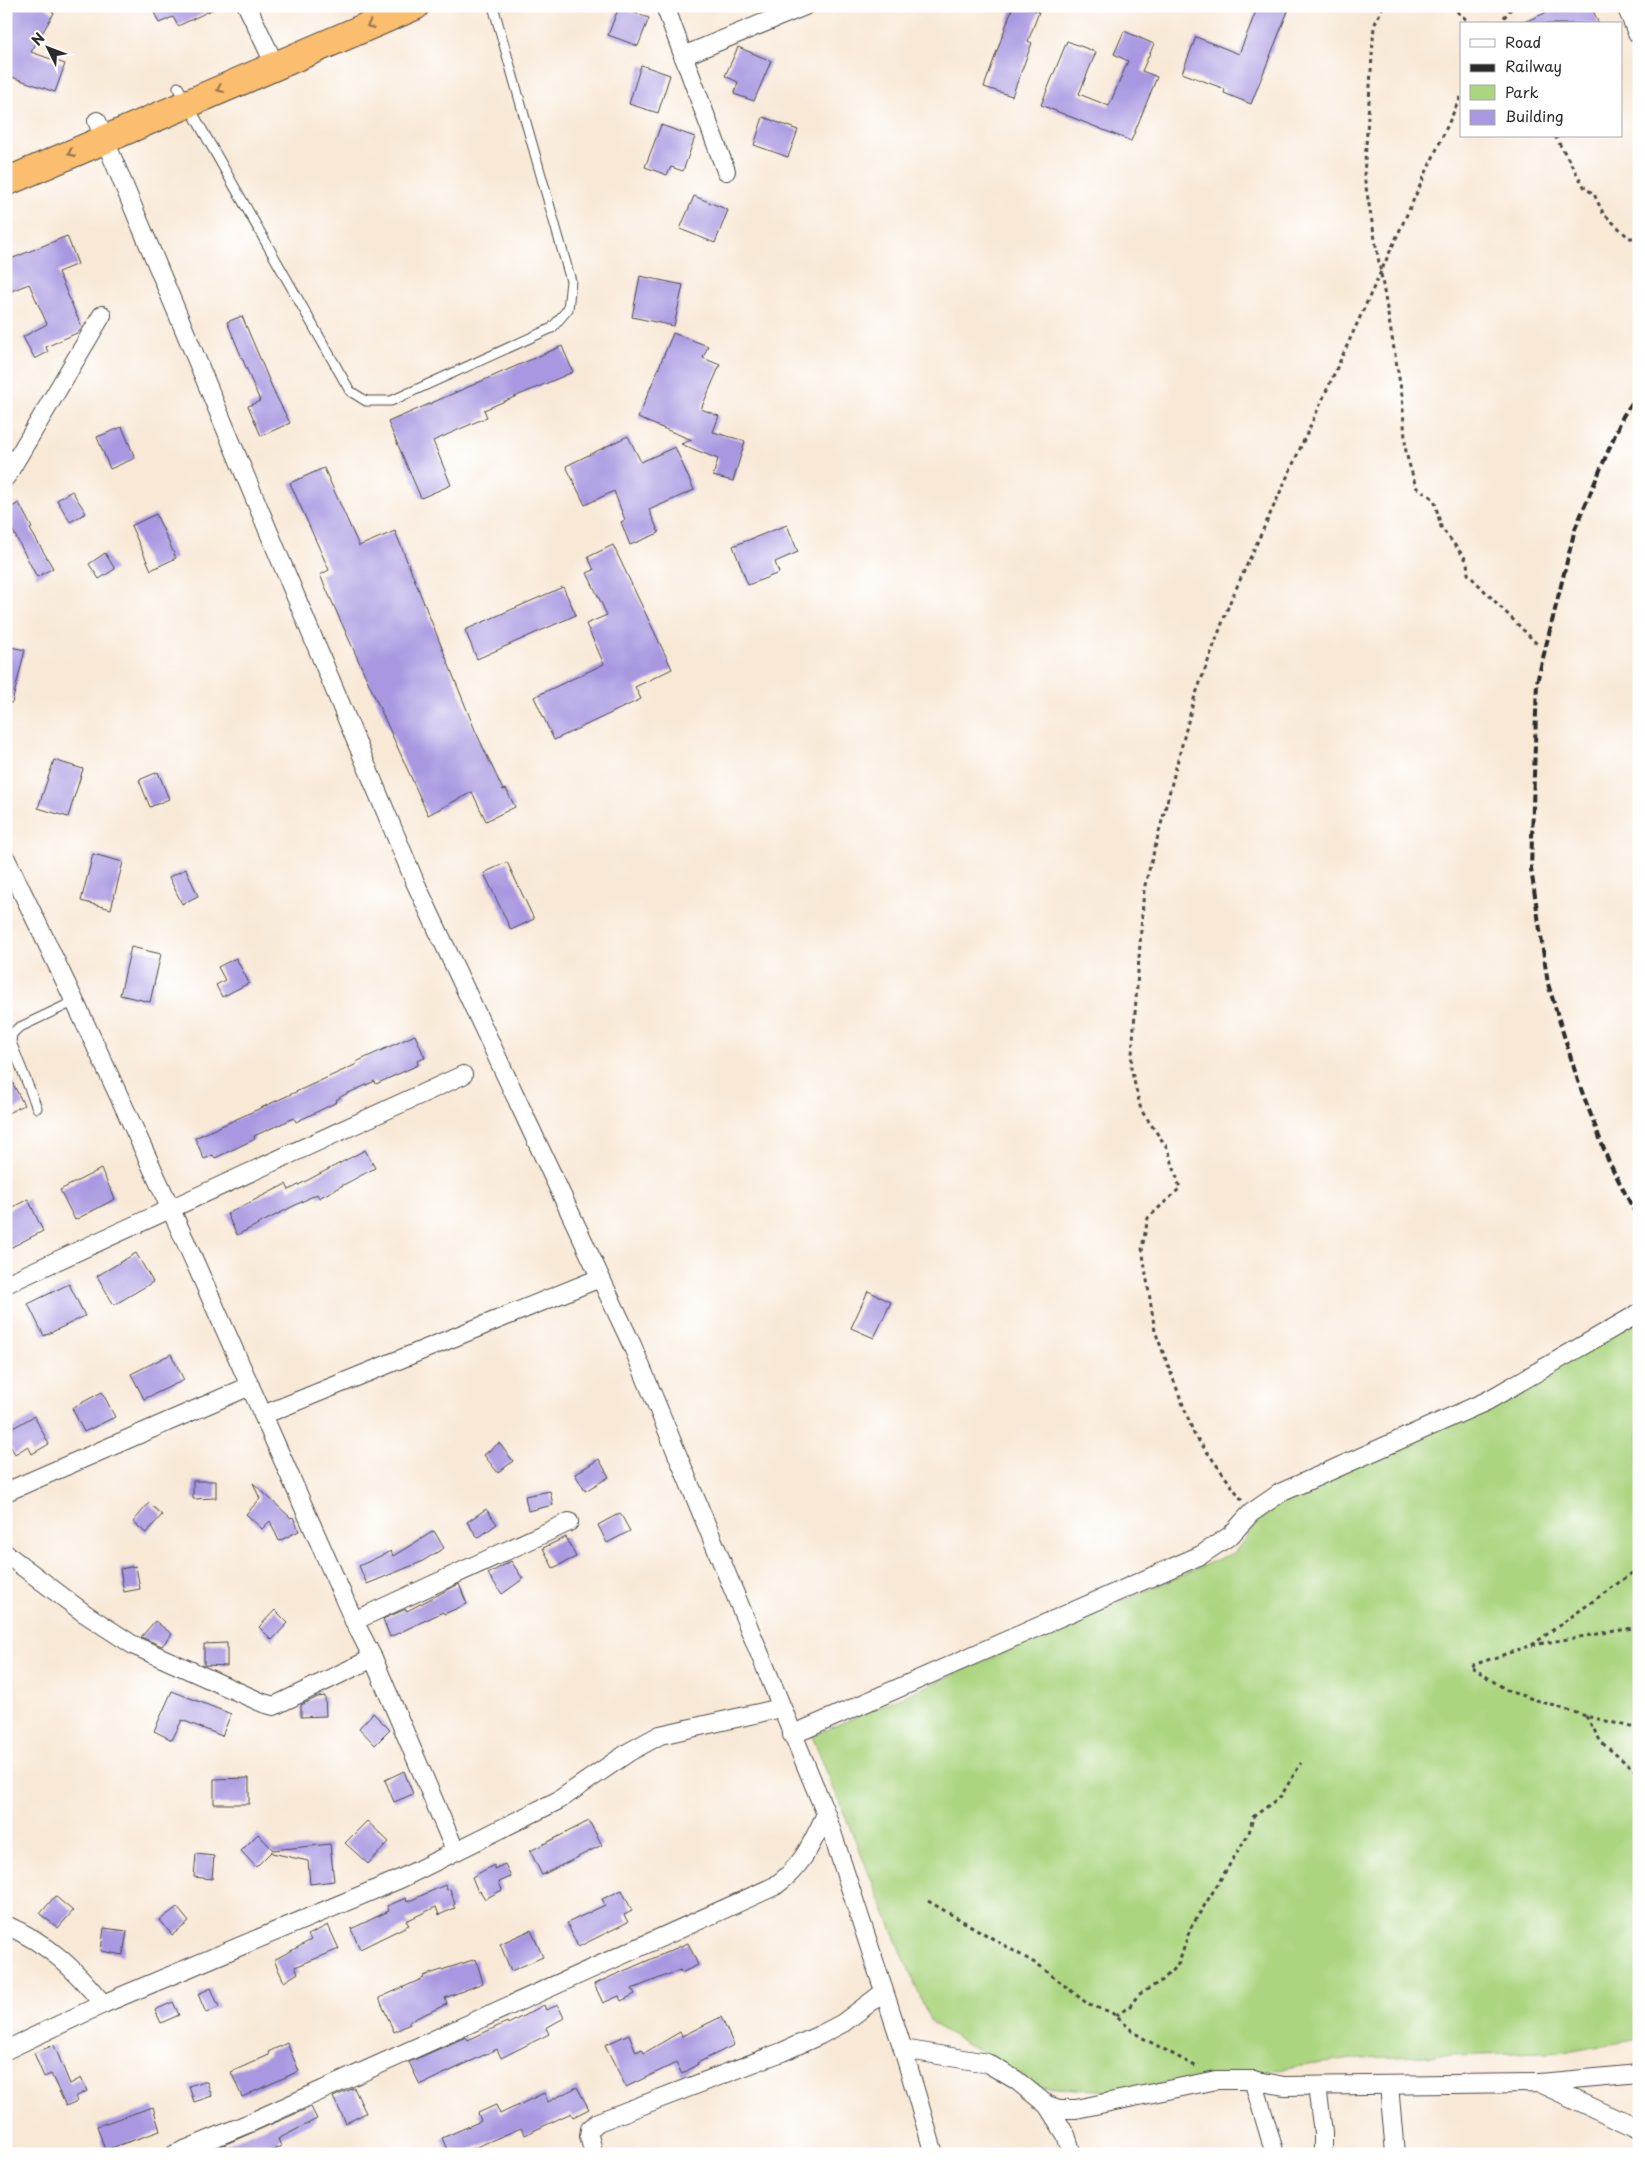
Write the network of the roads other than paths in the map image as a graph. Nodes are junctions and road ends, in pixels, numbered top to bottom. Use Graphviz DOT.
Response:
graph roads {
  1 [pos="247,6"];
  2 [pos="366,6"];
  3 [pos="415,6"];
  4 [pos="493,6"];
  5 [pos="664,6"];
  6 [pos="805,6"];
  7 [pos="1626,6"];
  8 [pos="1637,33"];
  9 [pos="683,56"];
  10 [pos="271,57"];
  11 [pos="182,95"];
  12 [pos="101,130"];
  13 [pos="6,161"];
  14 [pos="726,171"];
  15 [pos="6,182"];
  16 [pos="102,314"];
  17 [pos="6,477"];
  18 [pos="6,859"];
  19 [pos="75,1002"];
  20 [pos="463,1075"];
  21 [pos="37,1108"];
  22 [pos="171,1208"];
  23 [pos="600,1278"];
  24 [pos="6,1284"];
  25 [pos="1639,1313"];
  26 [pos="250,1386"];
  27 [pos="263,1415"];
  28 [pos="6,1492"];
  29 [pos="569,1522"];
  30 [pos="6,1554"];
  31 [pos="354,1621"];
  32 [pos="373,1658"];
  33 [pos="781,1708"];
  34 [pos="792,1735"];
  35 [pos="826,1814"];
  36 [pos="455,1850"];
  37 [pos="6,1925"];
  38 [pos="884,1992"];
  39 [pos="104,2004"];
  40 [pos="903,2049"];
  41 [pos="6,2050"];
  42 [pos="1639,2074"];
  43 [pos="1253,2080"];
  44 [pos="1539,2083"];
  45 [pos="1389,2085"];
  46 [pos="1317,2086"];
  47 [pos="1047,2105"];
  48 [pos="1639,2129"];
  49 [pos="176,2154"];
  50 [pos="594,2154"];
  51 [pos="934,2154"];
  52 [pos="1072,2154"];
  53 [pos="1275,2154"];
  54 [pos="1323,2154"];
  55 [pos="1395,2154"];
  1 -- 10 [label="street"];
  2 -- 10 [label="highway"];
  3 -- 10 [label="highway, one-way"];
  4 -- 11 [label="lane"];
  5 -- 9 [label="street"];
  6 -- 9 [label="street"];
  7 -- 8 [label="street"];
  9 -- 14 [label="street"];
  10 -- 11 [label="highway"];
  11 -- 12 [label="highway"];
  12 -- 13 [label="highway"];
  12 -- 15 [label="highway, one-way"];
  12 -- 23 [label="street"];
  16 -- 17 [label="street"];
  18 -- 19 [label="street"];
  19 -- 21 [label="lane"];
  19 -- 22 [label="street"];
  20 -- 22 [label="street"];
  22 -- 24 [label="street"];
  22 -- 26 [label="street"];
  23 -- 27 [label="street"];
  23 -- 33 [label="street"];
  25 -- 34 [label="street"];
  26 -- 27 [label="street"];
  26 -- 28 [label="street"];
  27 -- 31 [label="street"];
  29 -- 31 [label="street"];
  30 -- 32 [label="street"];
  31 -- 32 [label="street"];
  32 -- 36 [label="street"];
  33 -- 34 [label="street"];
  33 -- 36 [label="street"];
  34 -- 35 [label="street"];
  35 -- 38 [label="street"];
  35 -- 49 [label="street"];
  36 -- 39 [label="street"];
  37 -- 39 [label="street"];
  38 -- 40 [label="street"];
  38 -- 50 [label="street"];
  39 -- 41 [label="street"];
  40 -- 47 [label="street"];
  40 -- 51 [label="street"];
  42 -- 44 [label="street"];
  43 -- 46 [label="street"];
  43 -- 47 [label="street"];
  43 -- 53 [label="street"];
  44 -- 45 [label="street"];
  44 -- 48 [label="street"];
  45 -- 46 [label="street"];
  45 -- 55 [label="street"];
  46 -- 54 [label="street"];
  47 -- 52 [label="street"];
}
